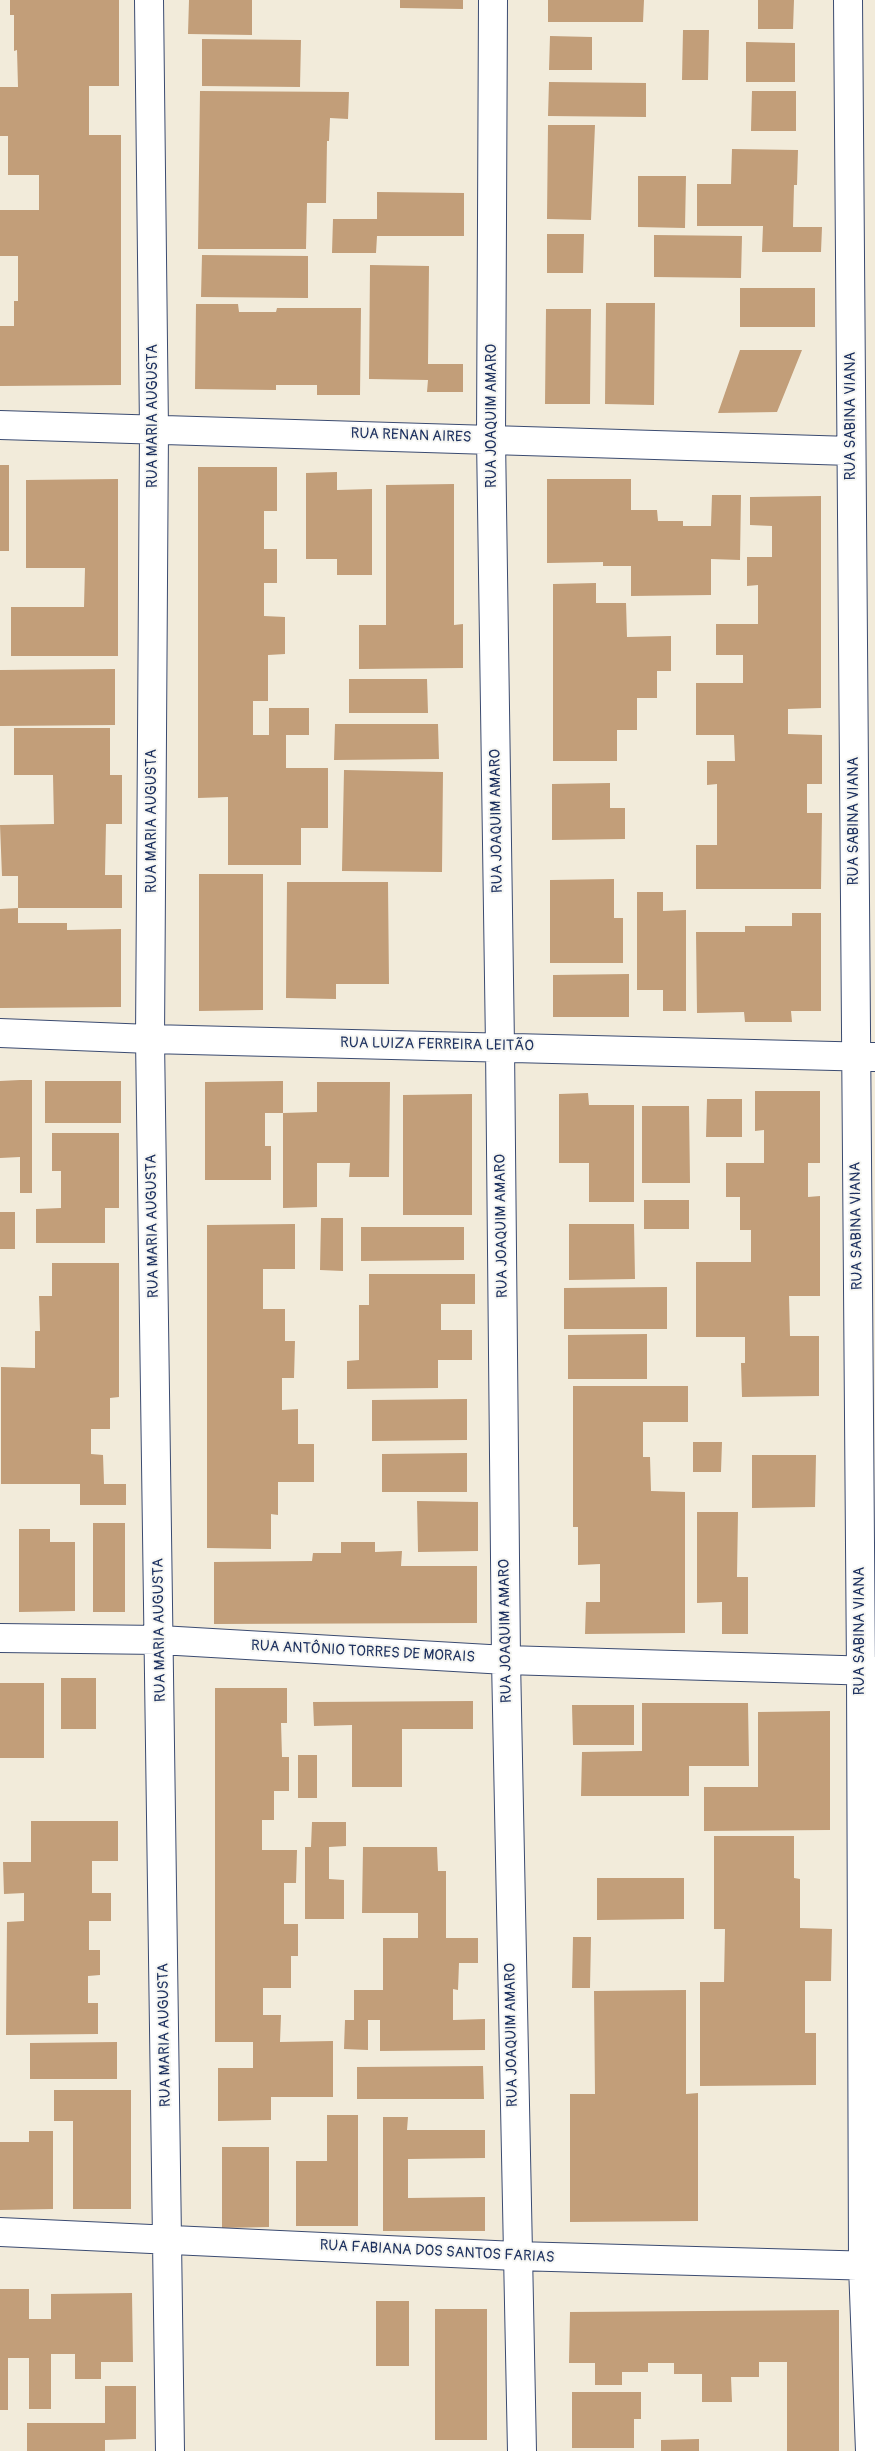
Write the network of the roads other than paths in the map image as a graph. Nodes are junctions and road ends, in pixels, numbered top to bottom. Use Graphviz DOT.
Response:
graph roads {
  1 [pos="149,0"];
  2 [pos="493,0"];
  3 [pos="848,0"];
  4 [pos="0,424"];
  5 [pos="154,429"];
  6 [pos="491,438"];
  7 [pos="851,451"];
  8 [pos="0,1033"];
  9 [pos="150,1039"];
  10 [pos="500,1046"];
  11 [pos="865,1057"];
  12 [pos="0,1638"];
  13 [pos="160,1640"];
  14 [pos="506,1660"];
  15 [pos="868,1671"];
  16 [pos="0,2232"];
  17 [pos="167,2239"];
  18 [pos="516,2256"];
  19 [pos="869,2266"];
  20 [pos="170,2451"];
  21 [pos="522,2451"];
  22 [pos="870,2451"];
  1 -- 5 [label="street, RUA MARIA AUGUSTA"];
  2 -- 6 [label="street, RUA JOAQUIM AMARO"];
  3 -- 7 [label="street, RUA SABINA VIANA"];
  4 -- 5 [label="street, RUA RENAN AIRES"];
  5 -- 6 [label="street, RUA RENAN AIRES"];
  5 -- 9 [label="street, RUA MARIA AUGUSTA"];
  6 -- 7 [label="street, RUA RENAN AIRES"];
  6 -- 10 [label="street, RUA JOAQUIM AMARO"];
  7 -- 11 [label="street, RUA SABINA VIANA"];
  8 -- 9 [label="street, RUA LUIZA FERREIRA LEITÃO"];
  9 -- 10 [label="street, RUA LUIZA FERREIRA LEITÃO"];
  9 -- 13 [label="street, RUA MARIA AUGUSTA"];
  10 -- 11 [label="street, RUA LUIZA FERREIRA LEITÃO"];
  10 -- 14 [label="street, RUA JOAQUIM AMARO"];
  11 -- 15 [label="street, RUA SABINA VIANA"];
  12 -- 13 [label="street, RUA ANTÔNIO TORRES DE MORAIS"];
  13 -- 14 [label="street, RUA ANTÔNIO TORRES DE MORAIS"];
  13 -- 17 [label="street, RUA MARIA AUGUSTA"];
  14 -- 15 [label="street, RUA ANTÔNIO TORRES DE MORAIS"];
  14 -- 18 [label="street, RUA JOAQUIM AMARO"];
  15 -- 19 [label="street, RUA SABINA VIANA"];
  16 -- 17 [label="street, RUA FABIANA DOS SANTOS FARIAS"];
  17 -- 18 [label="street, RUA FABIANA DOS SANTOS FARIAS"];
  17 -- 20 [label="street, RUA MARIA AUGUSTA"];
  18 -- 19 [label="street, RUA FABIANA DOS SANTOS FARIAS"];
  18 -- 21 [label="street, RUA JOAQUIM AMARO"];
  19 -- 22 [label="street, RUA SABINA VIANA"];
}
